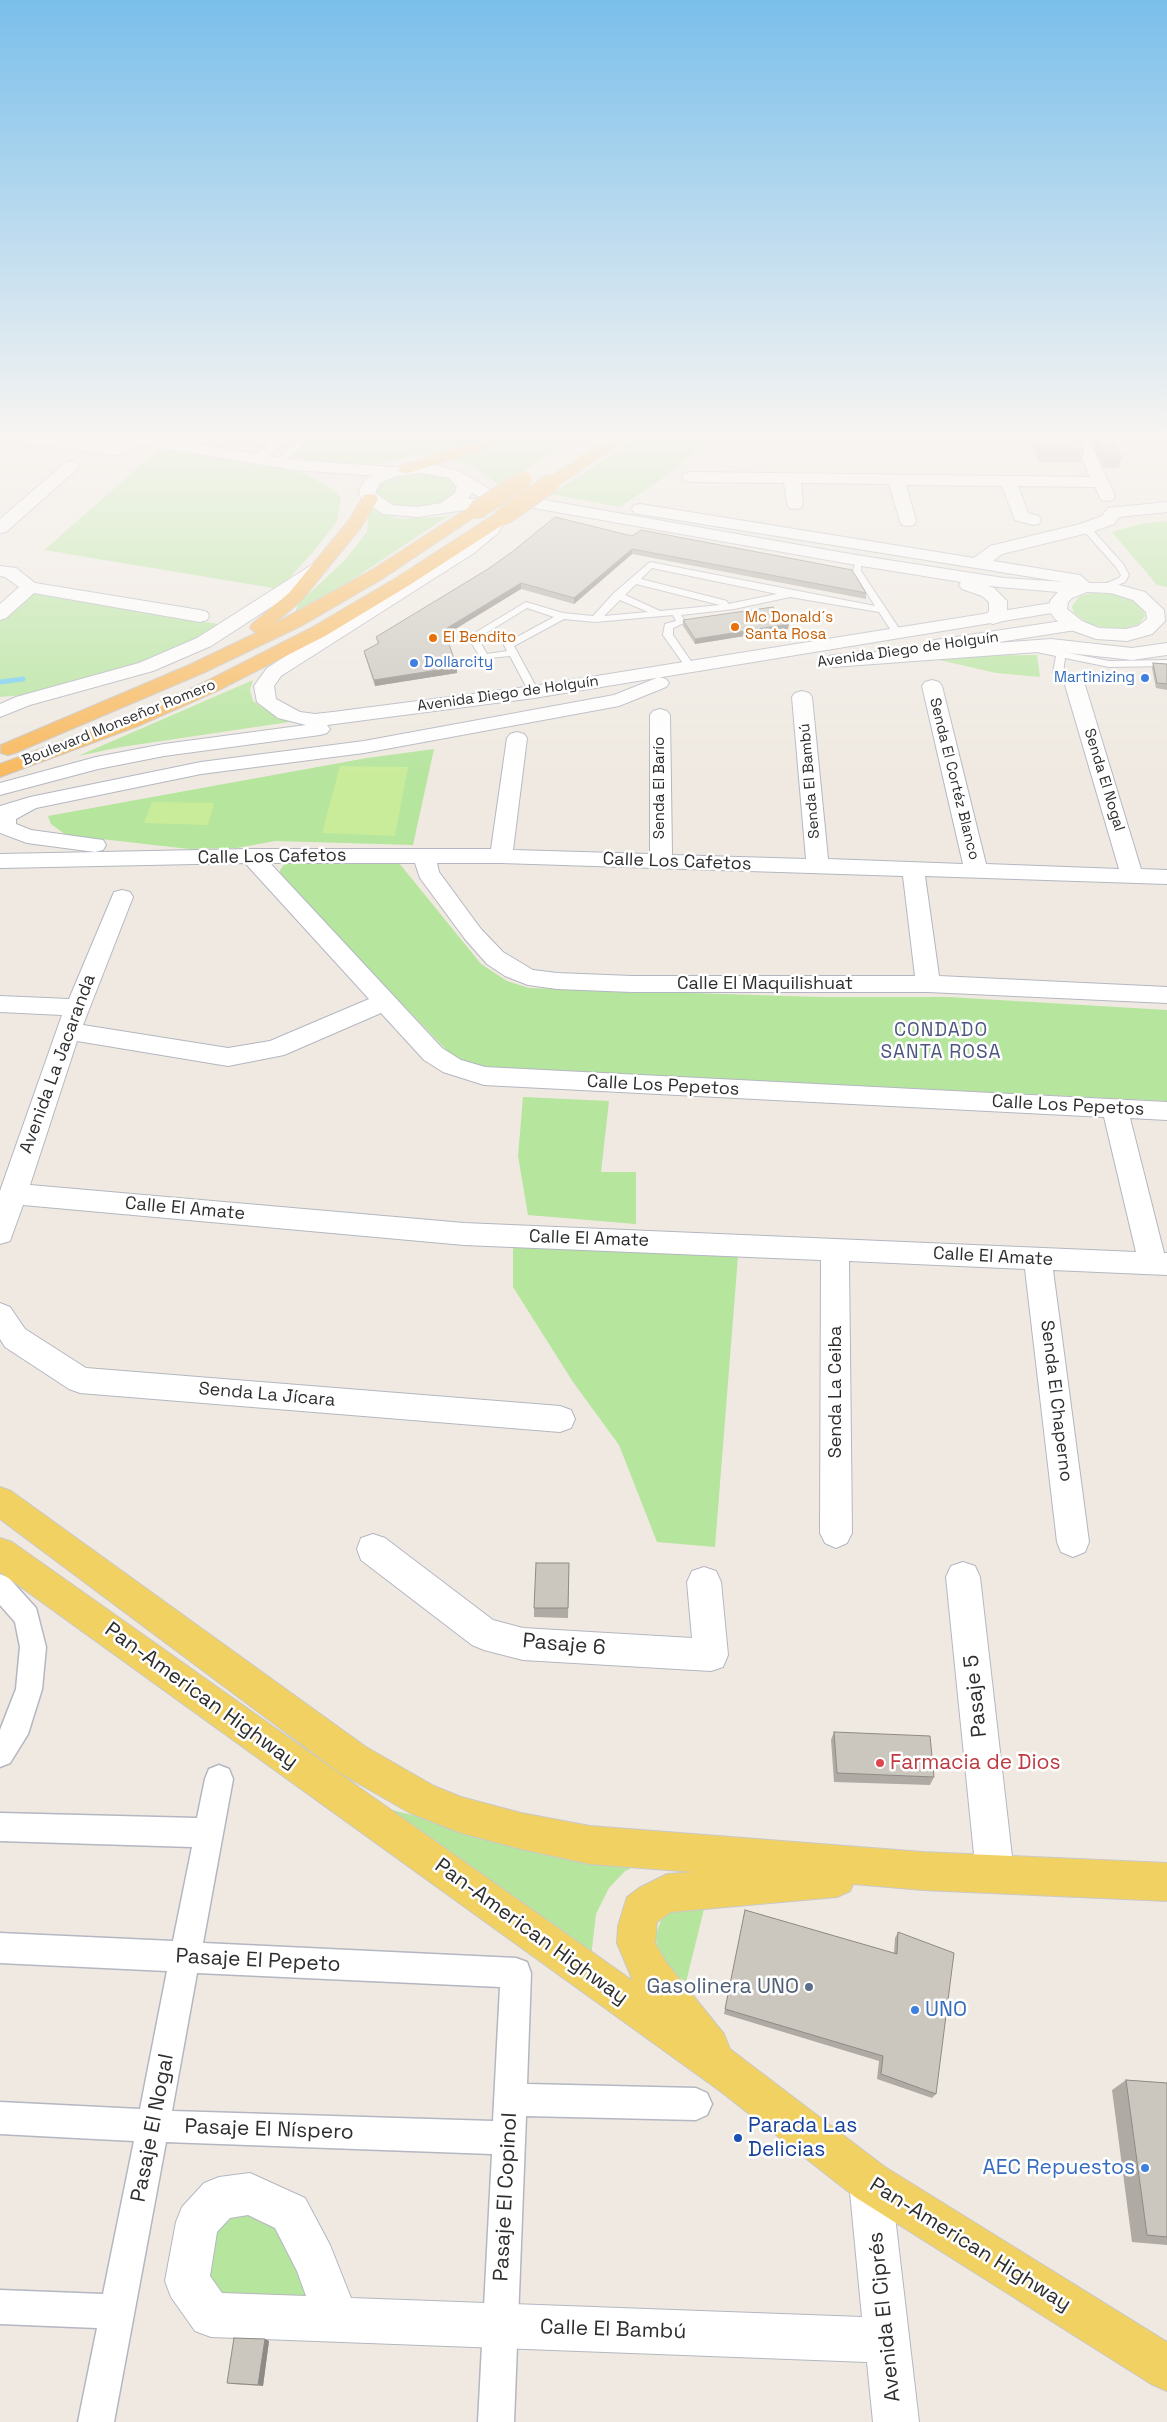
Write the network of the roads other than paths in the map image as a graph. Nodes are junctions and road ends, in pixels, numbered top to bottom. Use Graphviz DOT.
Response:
graph roads {
  1 [pos="333,551"];
  2 [pos="413,551"];
  3 [pos="448,551"];
  4 [pos="465,551"];
  5 [pos="772,551"];
  6 [pos="805,551"];
  7 [pos="903,551"];
  8 [pos="995,551"];
  9 [pos="1107,551"];
  10 [pos="978,563"];
  11 [pos="858,566"];
  12 [pos="319,568"];
  13 [pos="0,571"];
  14 [pos="633,580"];
  15 [pos="968,585"];
  16 [pos="30,587"];
  17 [pos="1105,587"];
  18 [pos="1082,588"];
  19 [pos="1133,593"];
  20 [pos="790,594"];
  21 [pos="617,595"];
  22 [pos="1167,596"];
  23 [pos="734,606"];
  24 [pos="1058,607"];
  25 [pos="881,610"];
  26 [pos="676,613"];
  27 [pos="0,614"];
  28 [pos="661,614"];
  29 [pos="200,616"];
  30 [pos="562,616"];
  31 [pos="595,618"];
  32 [pos="993,618"];
  33 [pos="1161,619"];
  34 [pos="1075,626"];
  35 [pos="897,633"];
  36 [pos="1021,646"];
  37 [pos="1167,649"];
  38 [pos="514,654"];
  39 [pos="1061,656"];
  40 [pos="833,660"];
  41 [pos="1167,663"];
  42 [pos="690,667"];
  43 [pos="196,669"];
  44 [pos="1067,679"];
  45 [pos="659,683"];
  46 [pos="932,686"];
  47 [pos="534,692"];
  48 [pos="802,696"];
  49 [pos="23,701"];
  50 [pos="0,703"];
  51 [pos="0,711"];
  52 [pos="660,715"];
  53 [pos="86,716"];
  54 [pos="517,738"];
  55 [pos="0,746"];
  56 [pos="0,752"];
  57 [pos="0,771"];
  58 [pos="0,789"];
  59 [pos="6,822"];
  60 [pos="0,848"];
  61 [pos="251,856"];
  62 [pos="425,856"];
  63 [pos="501,856"];
  64 [pos="187,858"];
  65 [pos="0,861"];
  66 [pos="661,861"];
  67 [pos="818,866"];
  68 [pos="913,869"];
  69 [pos="976,871"];
  70 [pos="1132,876"];
  71 [pos="1167,877"];
  72 [pos="122,897"];
  73 [pos="928,984"];
  74 [pos="1167,995"];
  75 [pos="384,1002"];
  76 [pos="0,1004"];
  77 [pos="73,1019"];
  78 [pos="1115,1109"];
  79 [pos="1167,1111"];
  80 [pos="12,1194"];
  81 [pos="0,1233"];
  82 [pos="835,1250"];
  83 [pos="1038,1260"];
  84 [pos="1160,1264"];
  85 [pos="0,1315"];
  86 [pos="560,1418"];
  87 [pos="0,1501"];
  88 [pos="836,1533"];
  89 [pos="1073,1542"];
  90 [pos="373,1549"];
  91 [pos="0,1552"];
  92 [pos="963,1577"];
  93 [pos="704,1582"];
  94 [pos="0,1586"];
  95 [pos="0,1753"];
  96 [pos="220,1779"];
  97 [pos="0,1827"];
  98 [pos="209,1833"];
  99 [pos="923,1871"];
  100 [pos="995,1874"];
  101 [pos="1167,1882"];
  102 [pos="0,1948"];
  103 [pos="185,1958"];
  104 [pos="516,1973"];
  105 [pos="734,2077"];
  106 [pos="510,2100"];
  107 [pos="696,2104"];
  108 [pos="0,2118"];
  109 [pos="153,2126"];
  110 [pos="509,2138"];
  111 [pos="870,2182"];
  112 [pos="0,2306"];
  113 [pos="117,2312"];
  114 [pos="337,2319"];
  115 [pos="500,2326"];
  116 [pos="888,2340"];
  117 [pos="1167,2368"];
  118 [pos="96,2422"];
  119 [pos="496,2422"];
  120 [pos="896,2422"];
  1 -- 12 [label="highway"];
  2 -- 43 [label="highway, Boulevard Monseñor Romero, bridge"];
  3 -- 57 [label="highway, Boulevard Monseñor Romero"];
  4 -- 47 [label="street, Avenida Diego de Holguín"];
  5 -- 11 [label="street"];
  6 -- 18 [label="street"];
  7 -- 10 [label="street"];
  8 -- 10 [label="street"];
  9 -- 17 [label="lane"];
  10 -- 18 [label="street"];
  11 -- 15 [label="street"];
  11 -- 25 [label="lane"];
  12 -- 43 [label="highway"];
  12 -- 49 [label="street"];
  13 -- 16 [label="street"];
  14 -- 20 [label="lane"];
  14 -- 21 [label="lane"];
  14 -- 23 [label="lane"];
  15 -- 24 [label="street"];
  15 -- 32 [label="street"];
  16 -- 27 [label="street"];
  16 -- 29 [label="street"];
  17 -- 18 [label="street"];
  17 -- 19 [label="street"];
  18 -- 24 [label="street"];
  19 -- 22 [label="street"];
  19 -- 33 [label="street"];
  20 -- 23 [label="lane"];
  20 -- 25 [label="lane"];
  21 -- 28 [label="lane"];
  21 -- 31 [label="lane"];
  23 -- 26 [label="lane"];
  24 -- 32 [label="street, Avenida Diego de Holguín"];
  24 -- 34 [label="street"];
  25 -- 35 [label="lane"];
  26 -- 28 [label="lane"];
  26 -- 42 [label="lane"];
  28 -- 31 [label="lane"];
  30 -- 31 [label="lane"];
  30 -- 38 [label="lane"];
  30 -- 38 [label="lane"];
  32 -- 35 [label="street, Avenida Diego de Holguín"];
  33 -- 34 [label="street"];
  34 -- 40 [label="street, Avenida Diego de Holguín"];
  35 -- 42 [label="street, Avenida Diego de Holguín"];
  36 -- 37 [label="street"];
  36 -- 39 [label="lane"];
  36 -- 40 [label="street"];
  38 -- 47 [label="lane"];
  39 -- 41 [label="lane"];
  39 -- 44 [label="lane"];
  40 -- 45 [label="street, Avenida Diego de Holguín"];
  42 -- 47 [label="street, Avenida Diego de Holguín"];
  43 -- 53 [label="highway, Boulevard Monseñor Romero"];
  44 -- 70 [label="street, Senda El Nogal"];
  45 -- 58 [label="street, Avenida Diego de Holguín"];
  45 -- 59 [label="street"];
  46 -- 69 [label="street, Senda El Cortéz Blanco"];
  48 -- 67 [label="street, Senda El Bambú"];
  49 -- 50 [label="street"];
  49 -- 51 [label="street"];
  52 -- 66 [label="street, Senda El Barío"];
  53 -- 55 [label="highway"];
  53 -- 56 [label="highway"];
  54 -- 63 [label="street"];
  59 -- 60 [label="street"];
  59 -- 64 [label="street, Calle Los Cafetos"];
  61 -- 62 [label="street, Calle Los Cafetos"];
  61 -- 64 [label="street, Calle Los Cafetos"];
  61 -- 75 [label="street, Calle Los Pepetos"];
  62 -- 63 [label="street, Calle Los Cafetos"];
  62 -- 73 [label="street, Calle El Maquilishuat"];
  63 -- 66 [label="street, Calle Los Cafetos"];
  64 -- 65 [label="street, Calle Los Cafetos"];
  66 -- 67 [label="street, Calle Los Cafetos"];
  67 -- 68 [label="street, Calle Los Cafetos"];
  68 -- 69 [label="street, Calle Los Cafetos"];
  68 -- 73 [label="street"];
  69 -- 70 [label="street, Calle Los Cafetos"];
  70 -- 71 [label="street, Calle Los Cafetos"];
  72 -- 77 [label="street, Avenida La Jacaranda"];
  73 -- 74 [label="street, Calle El Maquilishuat"];
  75 -- 77 [label="street"];
  75 -- 78 [label="street, Calle Los Pepetos"];
  76 -- 77 [label="street"];
  77 -- 80 [label="street, Avenida La Jacaranda"];
  78 -- 79 [label="street, Calle Los Pepetos"];
  78 -- 84 [label="street"];
  80 -- 81 [label="street, Avenida La Jacaranda"];
  80 -- 82 [label="street, Calle El Amate"];
  82 -- 83 [label="street, Calle El Amate"];
  82 -- 88 [label="street, Senda La Ceiba"];
  83 -- 84 [label="street, Calle El Amate"];
  83 -- 89 [label="street, Senda El Chaperno"];
  85 -- 86 [label="street, Senda La Jícara"];
  87 -- 99 [label="main road, Pan-American Highway"];
  90 -- 93 [label="street, Pasaje 6"];
  91 -- 105 [label="main road, Pan-American Highway"];
  92 -- 100 [label="street, Pasaje 5"];
  94 -- 95 [label="street"];
  96 -- 98 [label="street, Pasaje El Nogal"];
  97 -- 98 [label="street"];
  98 -- 103 [label="street, Pasaje El Nogal"];
  99 -- 100 [label="main road, Pan-American Highway"];
  99 -- 105 [label="main road"];
  100 -- 101 [label="main road, Pan-American Highway"];
  102 -- 103 [label="street, Pasaje El Pepeto"];
  103 -- 104 [label="street, Pasaje El Pepeto"];
  103 -- 109 [label="street, Pasaje El Nogal"];
  104 -- 106 [label="street, Pasaje El Copinol"];
  105 -- 111 [label="main road, Pan-American Highway"];
  106 -- 107 [label="street"];
  106 -- 110 [label="street, Pasaje El Copinol"];
  108 -- 109 [label="street, Pasaje El Níspero"];
  109 -- 110 [label="street, Pasaje El Níspero"];
  109 -- 113 [label="street, Pasaje El Nogal"];
  110 -- 115 [label="street, Pasaje El Copinol"];
  111 -- 116 [label="street, Avenida El Ciprés"];
  111 -- 117 [label="main road, Pan-American Highway"];
  112 -- 113 [label="street"];
  113 -- 118 [label="street, Pasaje El Nogal"];
  114 -- 115 [label="street, Calle El Bambú"];
  115 -- 116 [label="street, Calle El Bambú"];
  115 -- 119 [label="street, Pasaje El Copinol"];
  116 -- 120 [label="street, Avenida El Ciprés"];
}
